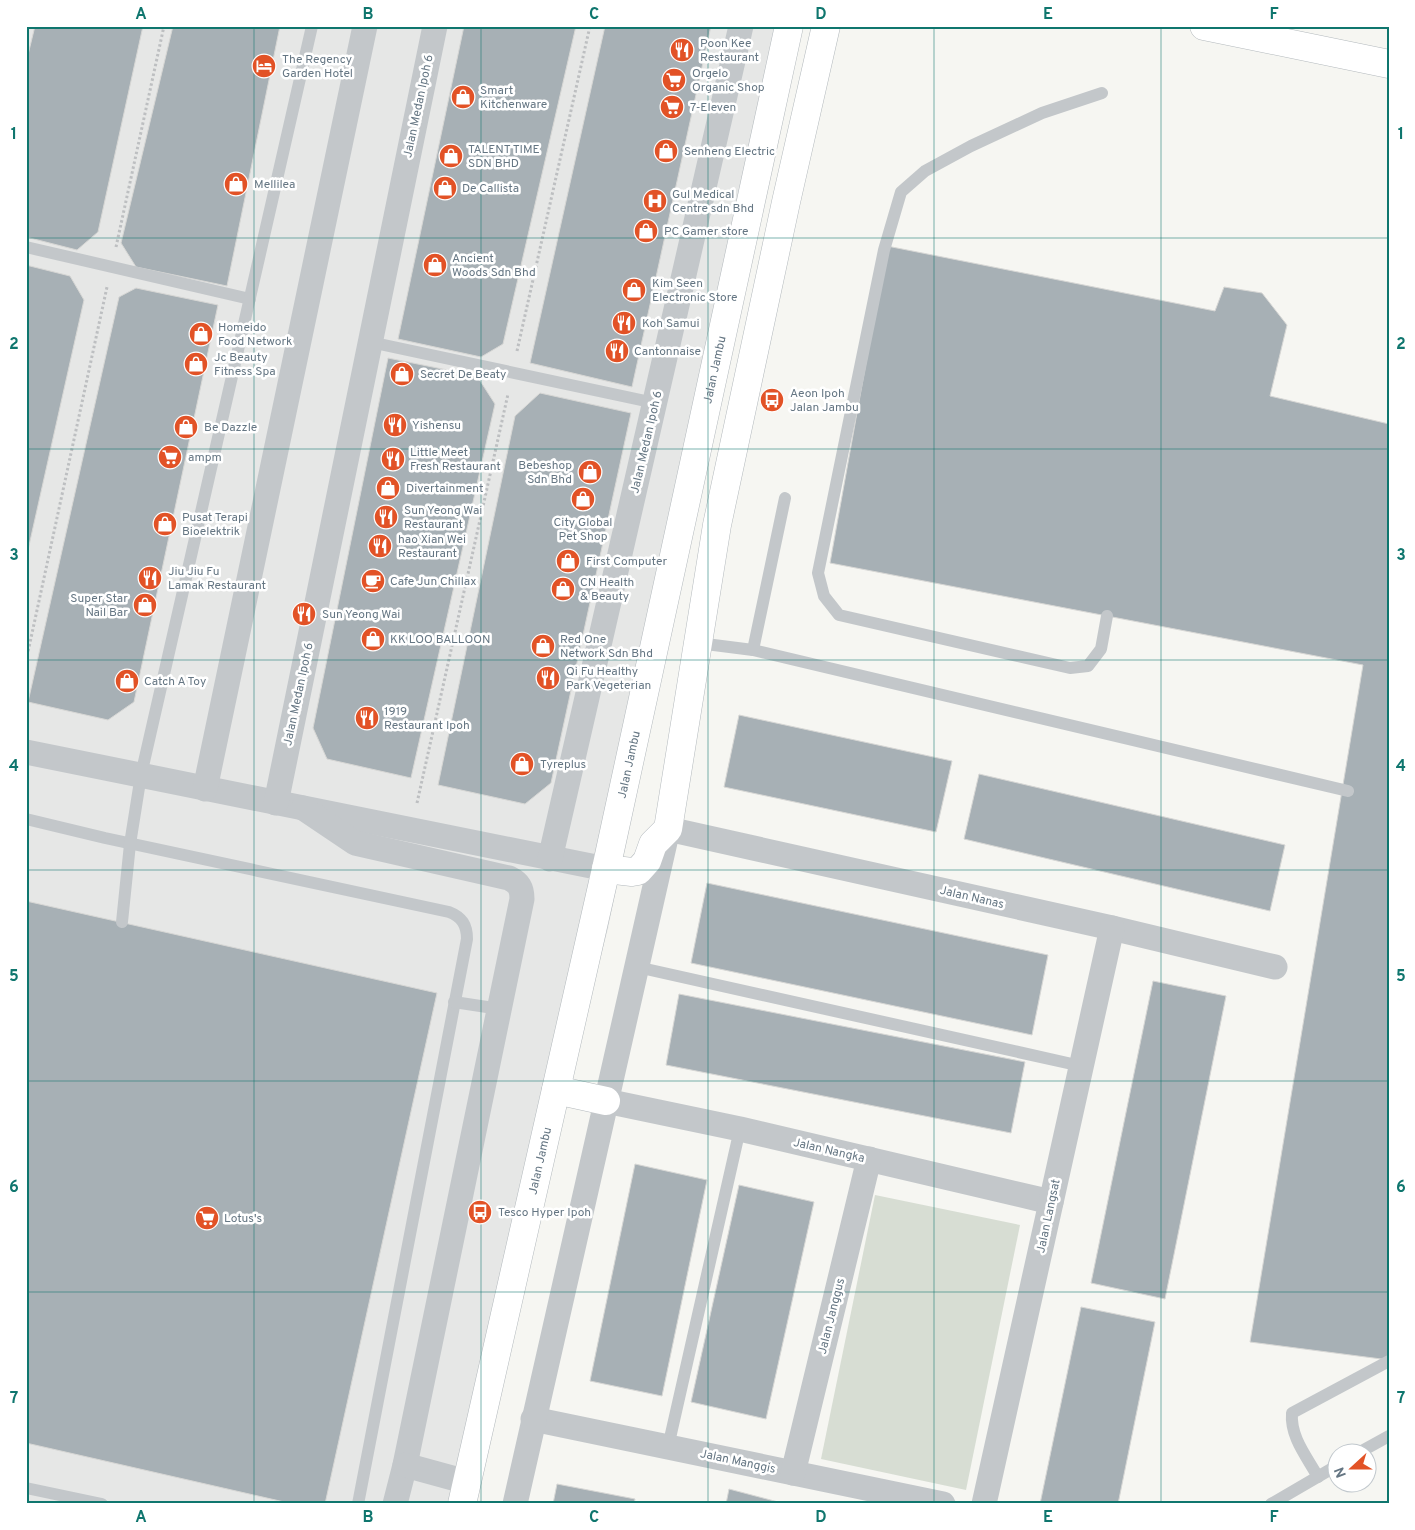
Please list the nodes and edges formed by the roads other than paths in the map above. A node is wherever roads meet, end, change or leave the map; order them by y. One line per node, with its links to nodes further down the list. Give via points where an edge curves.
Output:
1 (312, 26): 11 (lane)
2 (365, 26): 20 (street)
3 (435, 26): 12 (street, Jalan Medan Ipoh 6)
4 (741, 26): 13 (street, Jalan Medan Ipoh 6)
5 (789, 26): 28 (street, Jalan Jambu)
6 (826, 26): 16 (street, via 718,525)
7 (1204, 26): 8 (street)
8 (1389, 64)
9 (1102, 93): 15 (lane, via 1042,114 972,146 925,171 901,192 888,235 818,573 824,596 839,615 1070,668 1088,666 1101,649)
10 (26, 247): 11 (lane)
11 (250, 299): 19 (lane)
12 (370, 342): 13 (lane); 22 (street, Jalan Medan Ipoh 6)
13 (655, 403): 27 (street, Jalan Medan Ipoh 6)
14 (785, 498): 17 (lane)
15 (1106, 616)
16 (698, 643): 17 (lane); 25 (street)
17 (753, 650): 21 (lane)
18 (26, 752): 19 (street)
19 (141, 776): 20 (street); 26 (lane)
20 (206, 789): 22 (street)
21 (1348, 790)
22 (276, 803): 23 (street)
23 (303, 808): 27 (street); 34 (street, via 355,843 517,882 522,890 522,900)
24 (26, 819): 26 (lane)
25 (668, 829): 28 (street, via 653,844 647,861 638,871); 30 (street, Jalan Nanas); 31 (street)
26 (130, 844): 29 (lane); 33 (lane, via 457,915 467,930 467,939)
27 (550, 859): 28 (street)
28 (606, 869): 36 (street, Jalan Jambu)
29 (122, 922)
30 (1112, 928): 32 (street, Jalan Nanas); 35 (street, Jalan Langsat)
31 (637, 967): 35 (lane); 37 (street)
32 (1275, 967)
33 (454, 1002): 34 (lane); 53 (lane)
34 (500, 1010): 46 (street)
35 (1081, 1066): 40 (street, Jalan Langsat)
36 (556, 1090): 37 (street); 51 (street, Jalan Jambu)
37 (606, 1101): 38 (street, Jalan Nangka); 42 (street)
38 (740, 1129): 39 (street, Jalan Nangka); 45 (lane)
39 (869, 1159): 40 (street, Jalan Nangka); 48 (street, Jalan Janggus)
40 (1051, 1202): 57 (street, Jalan Langsat)
41 (1389, 1361): 49 (lane, via 1292,1413 1294,1433)
42 (533, 1419): 45 (street, Jalan Manggis); 55 (street)
43 (1389, 1436): 44 (lane)
44 (1378, 1442)
45 (668, 1447): 48 (street, Jalan Manggis)
46 (405, 1465): 51 (street); 54 (street)
47 (1328, 1471): 49 (lane)
48 (793, 1473): 56 (street, Jalan Manggis)
49 (1318, 1477): 58 (lane)
50 (26, 1488): 52 (lane)
51 (465, 1493)
52 (102, 1504)
53 (358, 1504)
54 (395, 1504)
55 (515, 1504)
56 (943, 1504)
57 (984, 1504)
58 (1272, 1504)

